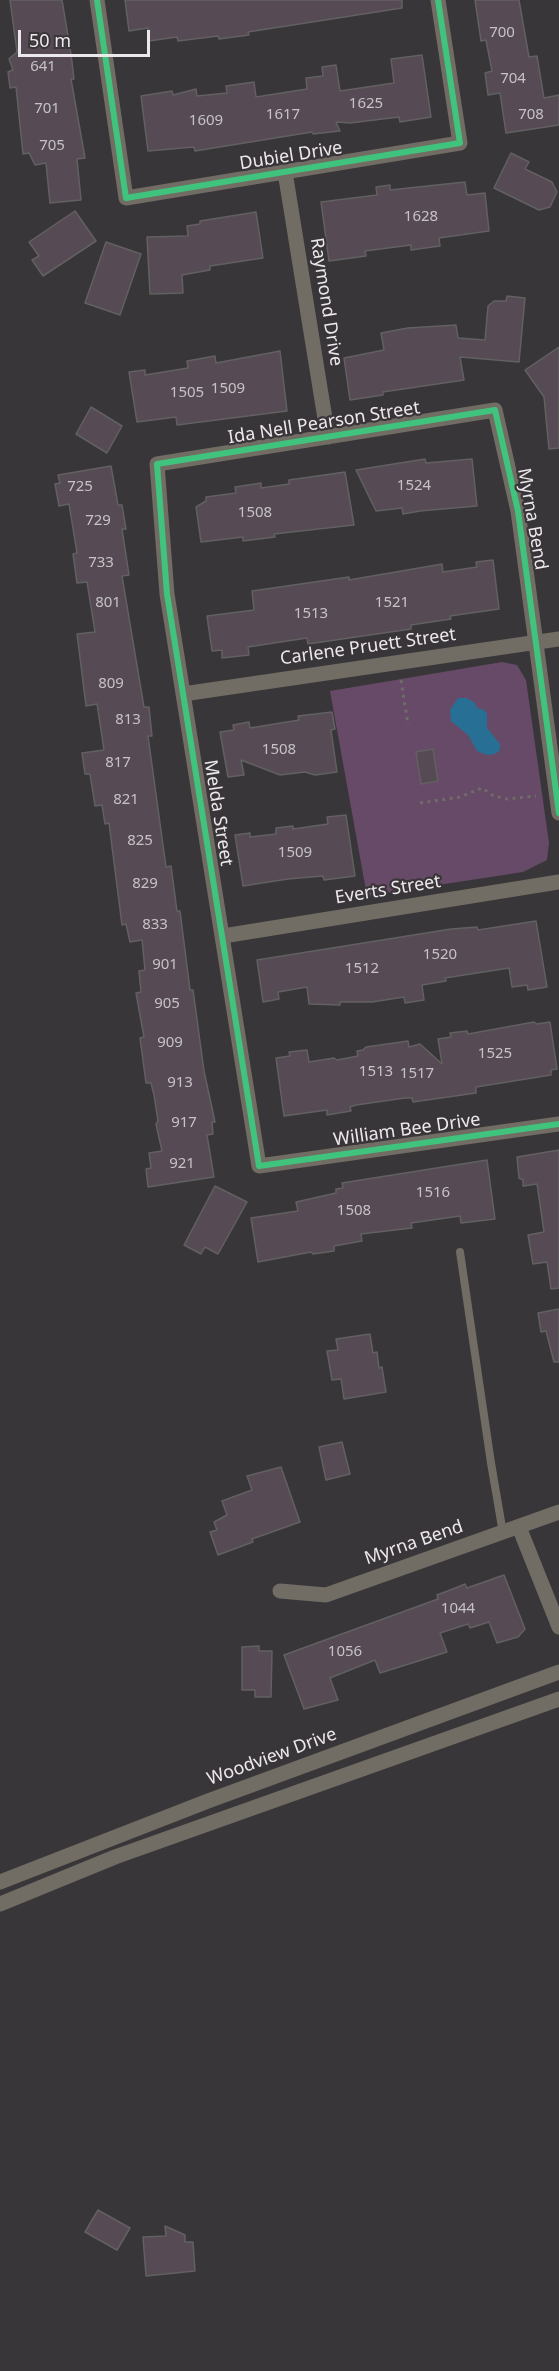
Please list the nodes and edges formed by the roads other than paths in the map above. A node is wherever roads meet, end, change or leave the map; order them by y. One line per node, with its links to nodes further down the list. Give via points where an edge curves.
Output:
1 (97, 0): 3 (street, Dubiel Drive, via 126,198)
2 (438, 0): 3 (street, Dubiel Drive, via 460,143)
3 (285, 172): 5 (street, Raymond Drive)
4 (495, 410): 5 (street, Ida Nell Pearson Street); 8 (street, Myrna Bend, via 518,511)
5 (328, 437): 6 (street, Ida Nell Pearson Street)
6 (157, 464): 9 (street, Melda Street, via 167,594)
7 (559, 639): 8 (street, Carlene Pruett Street)
8 (536, 642): 9 (street, Carlene Pruett Street); 10 (street, Myrna Bend)
9 (183, 694): 12 (street, Melda Street)
10 (559, 813)
11 (559, 882): 12 (street, Everts Street)
12 (223, 936): 14 (street, Melda Street)
13 (559, 1124): 14 (street, William Bee Drive)
14 (259, 1166)
15 (460, 1252): 18 (lane)
16 (559, 1512): 17 (street, Myrna Bend)
17 (519, 1527): 18 (street, Myrna Bend); 20 (street)
18 (503, 1533): 19 (street, Myrna Bend, via 326,1595)
19 (280, 1591)
20 (559, 1627)
21 (559, 1672): 23 (street, Woodview Drive)
22 (559, 1699): 24 (street)
23 (208, 1801): 24 (lane); 25 (street, Woodview Drive)
24 (213, 1822): 26 (street)
25 (0, 1882)
26 (0, 1904)

